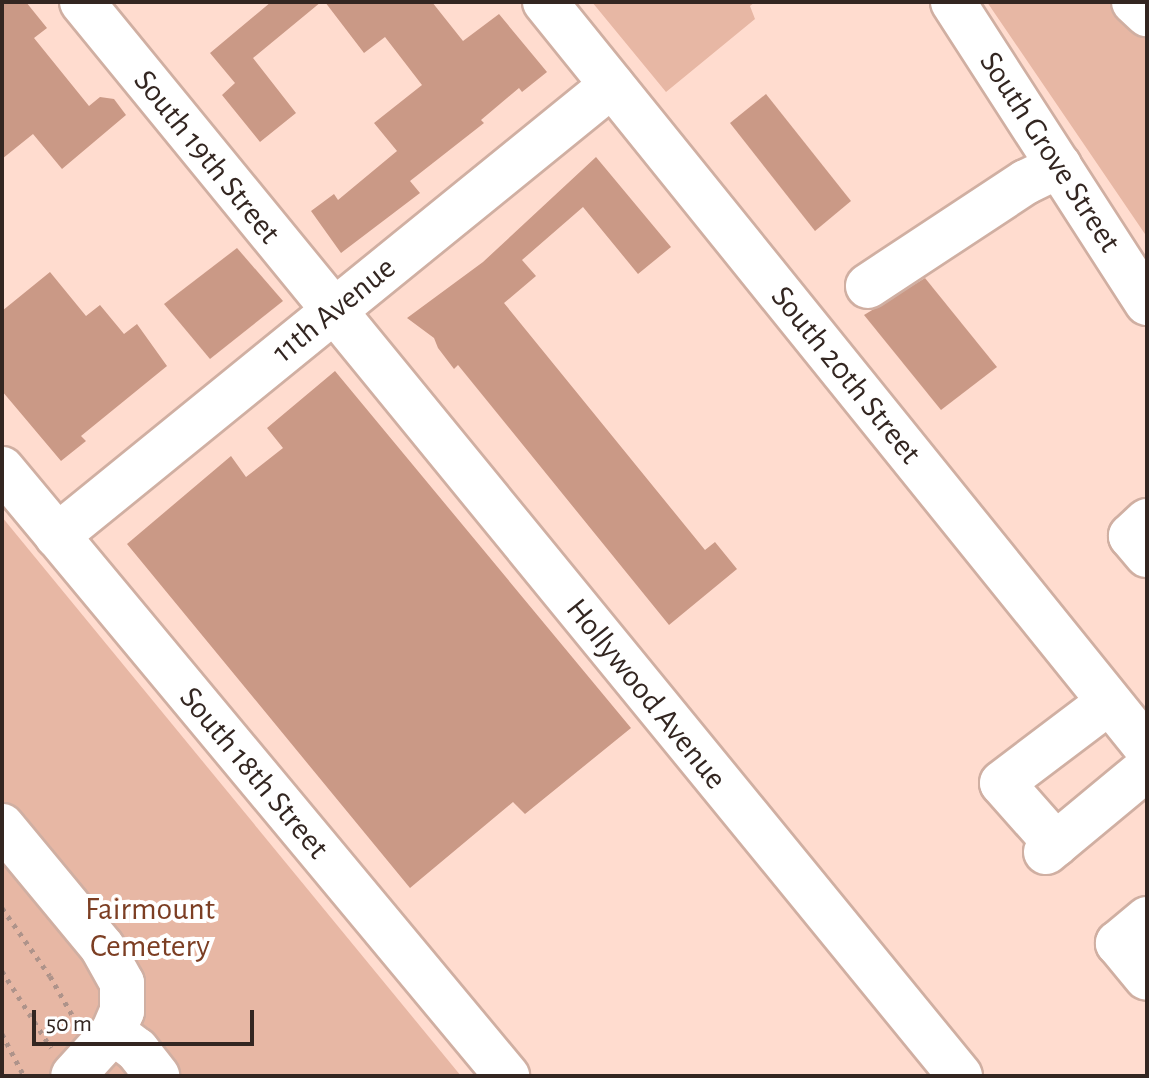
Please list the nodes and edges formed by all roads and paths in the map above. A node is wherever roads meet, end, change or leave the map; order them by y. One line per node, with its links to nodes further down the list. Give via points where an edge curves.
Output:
1 (82, 2): 10 (street, South 19th Street)
2 (545, 2): 6 (street, South 20th Street)
3 (953, 2): 7 (street, South Grove Street)
4 (1134, 2): 5 (street)
5 (1147, 14)
6 (612, 85): 10 (street, 11th Avenue); 15 (street, South 20th Street)
7 (1059, 166): 8 (street, via 1026,182); 9 (street, South Grove Street)
8 (868, 286)
9 (1147, 303)
10 (332, 312): 13 (street, 11th Avenue); 29 (street, Hollywood Avenue)
11 (2, 469): 13 (street, South 18th Street)
12 (1147, 521): 14 (street, via 1131,536)
13 (57, 536): 28 (street, South 18th Street)
14 (1147, 555)
15 (1109, 702): 16 (street, South 20th Street); 17 (street, via 1002,783 1051,848)
16 (1147, 748)
17 (1147, 768)
18 (2, 826): 23 (street, via 102,947 122,983 122,1011)
19 (2, 908): 23 (path)
20 (1147, 919): 22 (street, via 1118,943)
21 (2, 971): 25 (path)
22 (1147, 978)
23 (97, 1032): 25 (street); 27 (street, via 137,1050)
24 (2, 1034): 26 (path)
25 (64, 1066)
26 (24, 1076)
27 (157, 1076)
28 (507, 1076)
29 (960, 1076)

